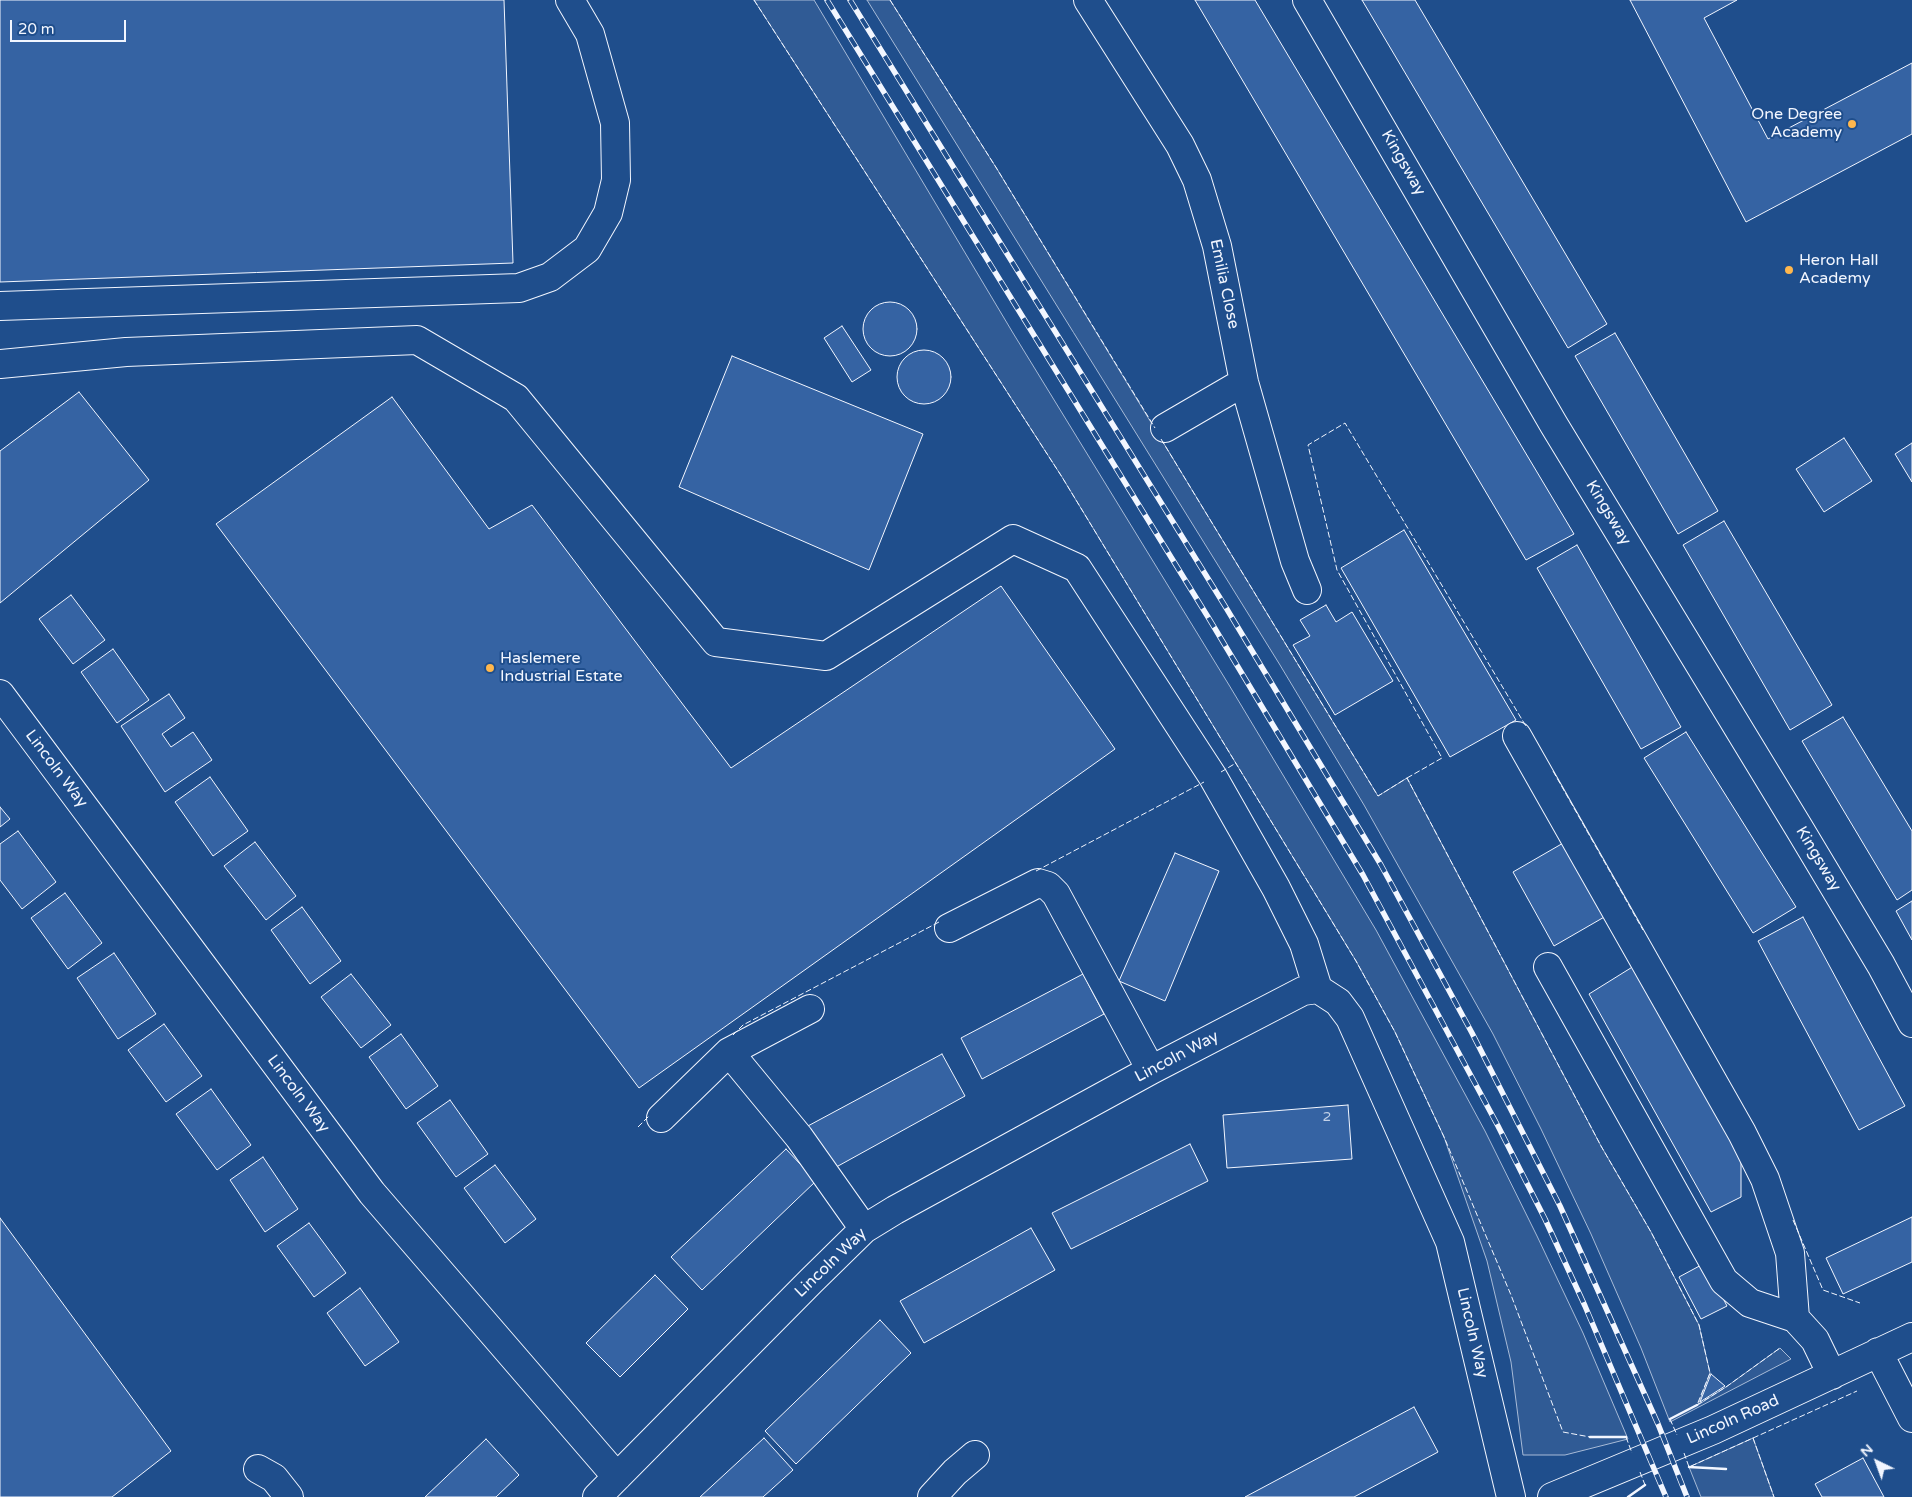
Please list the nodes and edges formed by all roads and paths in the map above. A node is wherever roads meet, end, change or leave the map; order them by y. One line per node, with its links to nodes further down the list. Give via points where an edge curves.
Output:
1 (570, 0): 4 (street, via 590,34 615,123 616,180 608,213 587,248 550,277 519,288)
2 (1088, 0): 6 (street, Emilia Close, via 1180,145 1198,180 1216,246)
3 (1307, 0): 15 (street, Kingsway, via 1554,425 1799,828)
4 (0, 306)
5 (0, 364): 13 (street, via 126,352 417,340 516,398 716,642 826,656 1013,539 1077,568 1218,785 1304,944)
6 (1244, 382): 7 (street); 8 (street, Emilia Close, via 1295,560)
7 (1165, 428)
8 (1307, 590)
9 (0, 694): 27 (street, Lincoln Way, via 372,1193)
10 (1517, 736): 20 (street, via 1766,1179 1790,1252)
11 (949, 928): 17 (street, via 1038,883 1048,886 1056,894)
12 (1548, 967): 20 (street, via 1724,1281 1750,1303)
13 (1318, 989): 17 (street, Lincoln Way, via 1303,991); 31 (street, Lincoln Way, via 1338,1002 1350,1018 1450,1242)
14 (810, 1009): 16 (street)
15 (1912, 1023)
16 (729, 1052): 18 (street); 19 (street, via 799,1137)
17 (1151, 1070): 19 (street, Lincoln Way)
18 (661, 1118)
19 (864, 1229): 27 (street, Lincoln Way)
20 (1795, 1318): 23 (street, via 1815,1340)
21 (1912, 1337): 22 (street, Lincoln Road)
22 (1878, 1352): 23 (street, Lincoln Road); 24 (street)
23 (1832, 1374): 32 (street, Lincoln Road, via 1704,1434)
24 (1912, 1418)
25 (975, 1455): 30 (street)
26 (258, 1469): 28 (street, via 274,1478)
27 (617, 1478): 29 (street, Lincoln Way)
28 (289, 1497)
29 (597, 1497)
30 (932, 1497)
31 (1511, 1497)
32 (1552, 1497)

